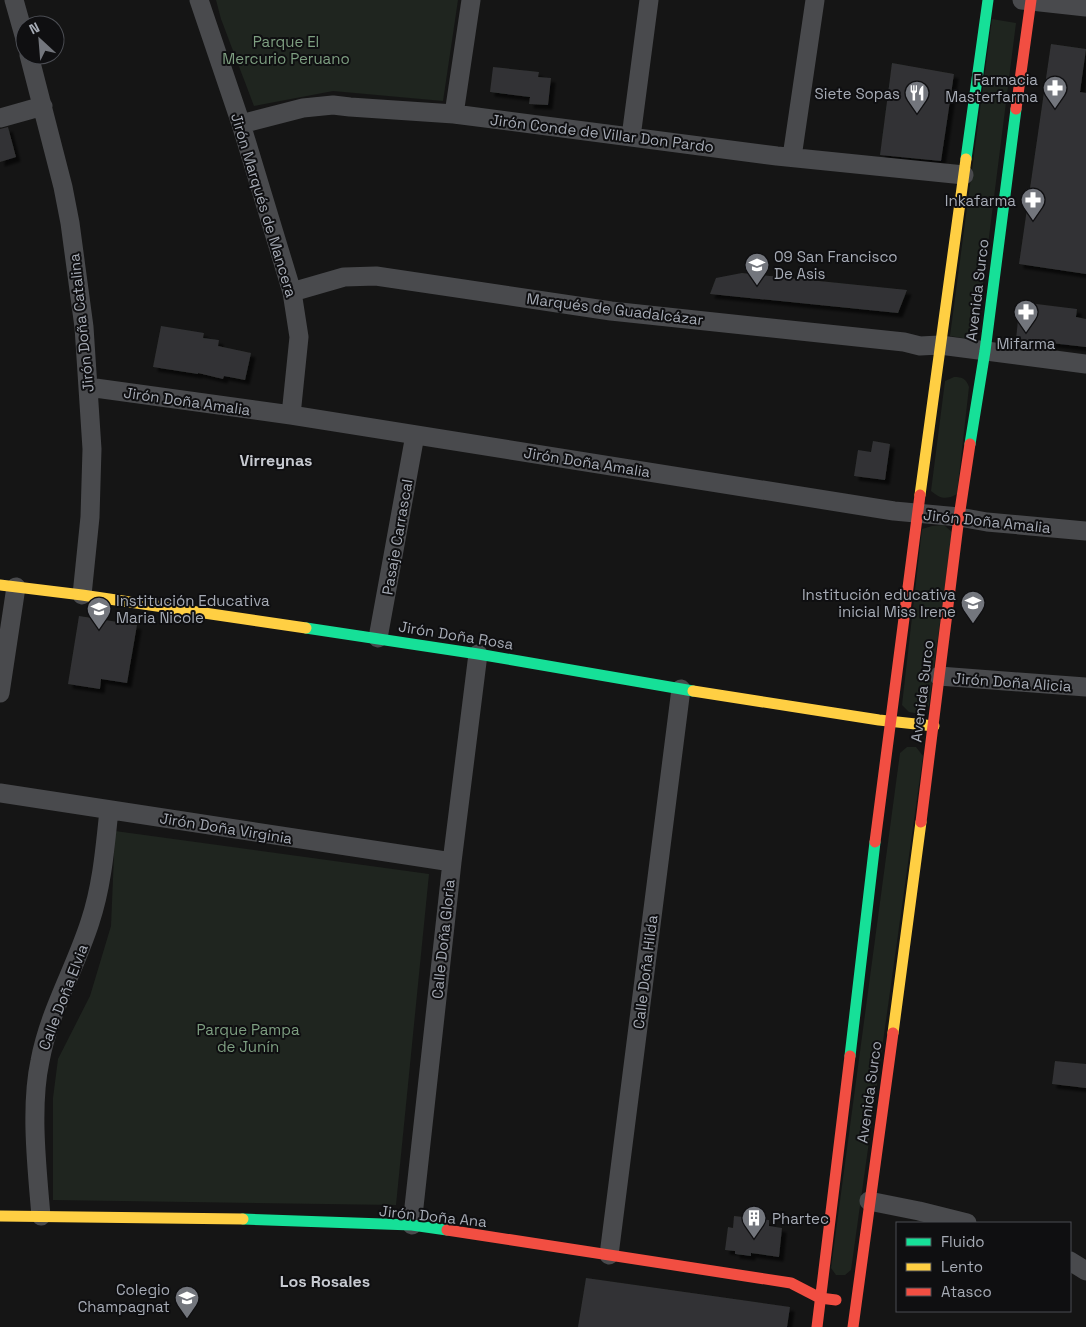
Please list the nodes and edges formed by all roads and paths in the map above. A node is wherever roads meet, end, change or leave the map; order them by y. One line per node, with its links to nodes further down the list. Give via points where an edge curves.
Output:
1 (14, 0): 9 (street)
2 (199, 0): 14 (street, Jirón Marqués de Mancera)
3 (471, 0): 12 (street)
4 (649, 0): 15 (street)
5 (815, 0): 16 (street)
6 (988, 0): 17 (main road, Avenida Surco)
7 (1028, 0): 8 (street); 20 (main road, Avenida Surco)
8 (1086, 8)
9 (18, 15)
10 (32, 65): 11 (street, Jirón Doña Catalina)
11 (43, 106): 13 (street); 22 (street, Jirón Doña Catalina, via 70,223 84,327)
12 (454, 114): 14 (street, Jirón Conde de Villar Don Pardo, via 316,106); 15 (street, Jirón Conde de Villar Don Pardo)
13 (0, 118)
14 (241, 124): 18 (street, Jirón Marqués de Mancera)
15 (631, 137): 16 (street, Jirón Conde de Villar Don Pardo)
16 (792, 157): 17 (street, Jirón Conde de Villar Don Pardo)
17 (964, 175): 19 (main road, Avenida Surco)
18 (292, 292): 19 (street, Marqués de Guadalcázar, via 344,277 376,276 611,311 894,340 920,346); 23 (street, Jirón Marqués de Mancera, via 299,337)
19 (940, 345): 20 (street, Marqués de Guadalcázar); 25 (main road, Avenida Surco)
20 (985, 351): 21 (street, Marqués de Guadalcázar); 26 (main road, Avenida Surco)
21 (1086, 364)
22 (88, 387): 23 (street, Jirón Doña Amalia); 29 (street, Jirón Doña Catalina, via 92,449 90,517)
23 (291, 415): 24 (street, Jirón Doña Amalia)
24 (415, 435): 25 (street, Jirón Doña Amalia); 30 (street, Pasaje Carrascal)
25 (917, 513): 26 (street, Jirón Doña Amalia); 36 (main road, Avenida Surco)
26 (960, 517): 27 (street, Jirón Doña Amalia); 32 (main road, Avenida Surco)
27 (1086, 531)
28 (8, 586): 29 (main road, Jirón Doña Rosa); 35 (street)
29 (82, 595): 30 (main road, Jirón Doña Rosa)
30 (378, 638): 31 (main road, Jirón Doña Rosa)
31 (478, 654): 34 (main road, Jirón Doña Rosa); 40 (street, Calle Doña Gloria)
32 (939, 676): 33 (street, Jirón Doña Alicia); 37 (main road, Avenida Surco)
33 (1086, 687)
34 (681, 689): 36 (main road, Jirón Doña Rosa); 46 (street, Calle Doña Hilda)
35 (0, 693)
36 (890, 720): 37 (main road, Jirón Doña Rosa); 49 (main road, Avenida Surco)
37 (934, 726): 41 (main road, Avenida Surco)
38 (0, 792): 39 (street, Jirón Doña Virginia)
39 (109, 810): 40 (street, Jirón Doña Virginia); 43 (street, Calle Doña Elvia, via 102,874 93,913 80,954 47,1030 37,1074 36,1166)
40 (452, 862): 45 (street, Calle Doña Gloria)
41 (869, 1201): 44 (street); 50 (main road, Avenida Surco)
42 (0, 1216): 43 (main road, Jirón Doña Ana)
43 (41, 1216): 45 (main road, Jirón Doña Ana, via 212,1218)
44 (963, 1222)
45 (412, 1226): 46 (main road, Jirón Doña Ana)
46 (609, 1255): 49 (main road, Jirón Doña Ana, via 791,1283)
47 (1071, 1262): 48 (street)
48 (1086, 1270)
49 (820, 1298): 50 (main road, Jirón Doña Ana); 51 (main road, Avenida Surco)
50 (855, 1303): 52 (main road, Avenida Surco)
51 (817, 1327)
52 (853, 1327)

